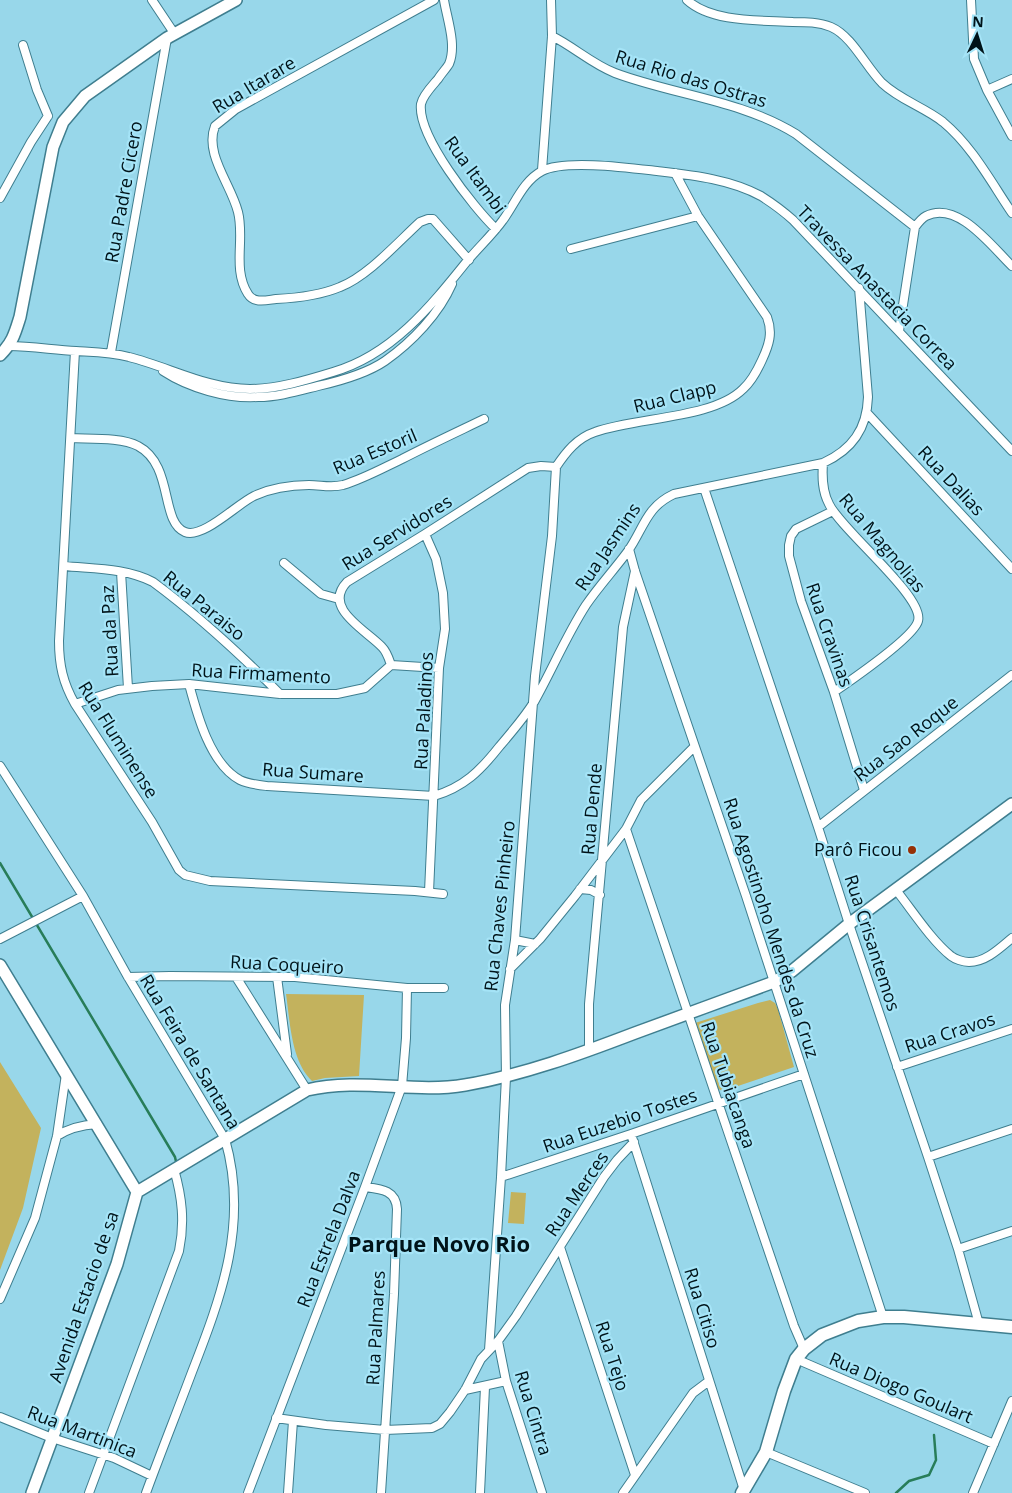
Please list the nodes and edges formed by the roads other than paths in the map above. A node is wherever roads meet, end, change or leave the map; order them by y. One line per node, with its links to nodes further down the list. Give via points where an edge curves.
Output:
1 (152, 0): 8 (street)
2 (236, 0): 8 (street)
3 (434, 0): 24 (street, Rua Itarare, via 236,109 215,126 213,153 238,213 242,281 253,300 284,299 340,287 360,275 420,222 428,219 433,219)
4 (444, 0): 22 (street, Rua Itambi, via 451,55 449,63 421,102 422,116 437,152 471,202)
5 (551, 0): 9 (street)
6 (688, 0): 19 (street, via 716,15 811,23 832,28 842,35 885,85 943,122 978,162)
7 (971, 0): 12 (street, via 974,59)
8 (170, 36): 14 (street, via 85,96); 30 (street, Rua Padre Cicero)
9 (552, 36): 16 (street); 21 (street, Rua Rio das Ostras, via 615,73 732,106 778,123)
10 (23, 45): 13 (street, via 36,90)
11 (1012, 79): 12 (street)
12 (986, 90): 15 (street)
13 (48, 116): 14 (street); 18 (street)
14 (63, 122): 28 (street, via 53,147 20,317)
15 (1012, 136)
16 (542, 170): 17 (street, Travessa Anastacia Correa, via 594,166); 22 (street, via 521,192)
17 (674, 173): 20 (street, Rua Clapp); 26 (street, Travessa Anastacia Correa, via 713,180 760,196 793,220)
18 (0, 198)
19 (1012, 213)
20 (698, 216): 23 (street); 37 (street, Rua Clapp, via 771,326 771,336 754,375 743,390 716,405 595,432 572,445)
21 (915, 227): 25 (street, via 932,214 958,216); 27 (street)
22 (496, 229): 24 (street)
23 (571, 249)
24 (469, 260): 30 (street, via 434,313 404,346 365,371 328,384 274,395 243,397 194,386 156,365)
25 (1011, 263)
26 (859, 288): 27 (street, Travessa Anastacia Correa); 32 (street, Rua Jasmins)
27 (899, 331): 35 (street, Travessa Anastacia Correa)
28 (9, 346): 29 (street); 31 (street)
29 (75, 351): 30 (street); 34 (street, Rua Fluminense)
30 (111, 352)
31 (0, 354)
32 (867, 413): 36 (street, Rua Jasmins, via 849,446); 44 (street, Rua Dalias)
33 (484, 419): 34 (street, Rua Estoril, via 344,484 282,487 254,496 210,526 192,534 179,529 174,521 162,477 156,463 144,450 121,441)
34 (71, 438): 43 (street, Rua Fluminense)
35 (1012, 451)
36 (823, 463): 38 (street, Rua Jasmins); 39 (street, Rua Magnolias, via 823,486)
37 (556, 468): 40 (street, Rua Servidores, via 528,468); 55 (street, Rua Chaves Pinheiro, via 552,536)
38 (704, 488): 41 (street, Rua Jasmins, via 674,494 660,502 648,514); 62 (street, Rua Crisantemos)
39 (833, 511): 53 (street, Rua Cravinas, via 796,529 791,536 789,556 801,601); 53 (street, Rua Magnolias, via 904,590 919,613 918,623 907,635)
40 (426, 534): 47 (street, Rua Servidores, via 347,582 340,589); 49 (street, Rua Paladinos, via 436,559 443,593 445,629)
41 (629, 549): 45 (street, Rua Agostinoho Mendes da Cruz); 55 (street, Rua Jasmins, via 586,606)
42 (284, 563): 47 (street, via 321,594)
43 (64, 566): 46 (street, Rua Paraiso); 56 (street, Rua Fluminense, via 60,662 64,681)
44 (1012, 569)
45 (635, 571): 57 (street, Rua Agostinoho Mendes da Cruz); 64 (street, Rua Dende, via 624,627)
46 (121, 572): 52 (street, Rua da Paz); 54 (street, Rua Paraiso, via 146,578 171,595)
47 (338, 599): 48 (street, Rua Servidores, via 342,610 384,648)
48 (391, 665): 49 (street); 54 (street, Rua Firmamento, via 359,690 337,694)
49 (439, 668): 60 (street, Rua Paladinos)
50 (1012, 675): 59 (street, Rua Sao Roque)
51 (189, 684): 52 (street, Rua Firmamento); 54 (street, Rua Firmamento); 60 (street, Rua Sumare, via 197,714 216,754 240,780 267,786)
52 (128, 688): 56 (street, Rua Firmamento)
53 (834, 692): 59 (street, Rua Cravinas)
54 (280, 694)
55 (533, 703): 60 (street, Rua Jasmins, via 496,751 467,781); 74 (street, Rua Chaves Pinheiro)
56 (75, 704): 67 (street, Rua Fluminense, via 152,822 174,863 185,875 210,880)
57 (694, 747): 63 (street, via 641,800); 81 (street, Rua Agostinoho Mendes da Cruz)
58 (0, 766): 70 (street, Rua Feira de Santana)
59 (864, 790): 62 (street, Rua Sao Roque)
60 (434, 796): 67 (street, Rua Paladinos)
61 (1012, 804): 66 (street)
62 (818, 827): 71 (street, Rua Crisantemos)
63 (626, 830): 64 (street); 84 (street, Rua Tubiacanga)
64 (603, 859): 65 (street); 69 (street, Rua Dende)
65 (580, 889): 69 (street); 75 (street)
66 (896, 890): 71 (street); 73 (street, via 938,943 960,961 981,959)
67 (429, 892): 68 (street, Rua Fluminense)
68 (444, 894)
69 (600, 895): 86 (street, Rua Dende, via 589,1004)
70 (82, 896): 72 (street); 78 (street, Rua Feira de Santana)
71 (849, 924): 81 (street); 88 (street, Rua Crisantemos)
72 (0, 938)
73 (1012, 938)
74 (514, 940): 75 (street); 77 (street, Rua Chaves Pinheiro)
75 (534, 944): 77 (street)
76 (0, 965): 89 (street)
77 (510, 969): 91 (street, Rua Chaves Pinheiro, via 505,1005)
78 (128, 977): 79 (street, Rua Coqueiro); 99 (street, Rua Feira de Santana)
79 (236, 977): 80 (street, Rua Coqueiro); 87 (street)
80 (277, 977): 82 (street, Rua Coqueiro); 87 (street)
81 (774, 982): 84 (street); 90 (street, Rua Agostinoho Mendes da Cruz)
82 (407, 988): 83 (street, Rua Coqueiro); 92 (street, Rua Estrela Dalva)
83 (444, 988)
84 (687, 1014): 86 (street); 94 (street, Rua Tubiacanga)
85 (1012, 1029): 88 (street, Rua Cravos)
86 (589, 1051): 91 (street)
87 (288, 1057): 93 (street)
88 (897, 1067): 100 (street, Rua Crisantemos)
89 (66, 1073): 95 (street); 97 (street)
90 (804, 1074): 94 (street, Rua Euzebio Tostes); 109 (street, Rua Agostinoho Mendes da Cruz)
91 (506, 1077): 92 (street, via 443,1089); 102 (street, Rua Chaves Pinheiro)
92 (402, 1086): 93 (street, via 340,1084); 103 (street, Rua Estrela Dalva)
93 (307, 1090): 99 (street)
94 (720, 1104): 98 (street, Rua Euzebio Tostes); 114 (street, Rua Tubiacanga, via 794,1326)
95 (96, 1124): 97 (street, via 66,1130); 104 (street)
96 (1012, 1129): 100 (street)
97 (57, 1136): 108 (street, via 35,1218)
98 (632, 1138): 102 (street, Rua Euzebio Tostes); 106 (street, Rua Merces); 115 (street, Rua Citiso)
99 (225, 1139): 101 (street); 129 (street, Rua Feira de Santana, via 235,1190 229,1263 204,1341)
100 (928, 1157): 107 (street, Rua Crisantemos)
101 (174, 1169): 104 (street); 127 (street, via 183,1211 179,1251)
102 (501, 1176): 113 (street, Rua Chaves Pinheiro)
103 (365, 1187): 121 (street, Rua Estrela Dalva); 123 (street, Rua Palmares, via 387,1190 397,1204)
104 (137, 1192): 124 (street, Avenida Estacio de sa, via 117,1264)
105 (1012, 1231): 107 (street)
106 (560, 1247): 112 (street, Rua Merces); 128 (street, Rua Tejo)
107 (958, 1249): 110 (street, Rua Crisantemos)
108 (0, 1299)
109 (884, 1317): 110 (main road); 114 (main road, via 840,1327 822,1335)
110 (979, 1324): 111 (main road)
111 (1012, 1327)
112 (498, 1341): 113 (street, Rua Merces); 116 (street, Rua Cintra)
113 (489, 1350): 118 (street, Rua Merces)
114 (800, 1354): 125 (street, Rua Diogo Goulart); 126 (main road, via 784,1391)
115 (709, 1380): 128 (street, via 693,1393); 130 (street, Rua Citiso)
116 (506, 1381): 117 (street); 138 (street, Rua Cintra)
117 (485, 1386): 118 (street); 137 (street)
118 (465, 1390): 123 (street, Rua Merces, via 440,1424 432,1428)
119 (1012, 1401): 125 (street)
120 (0, 1417): 124 (street, Rua Martinica)
121 (276, 1418): 122 (street, Rua Merces); 134 (street, Rua Estrela Dalva)
122 (293, 1421): 123 (street, Rua Merces); 135 (street)
123 (385, 1430): 136 (street, Rua Palmares)
124 (52, 1438): 127 (street, Rua Martinica); 131 (street, Avenida Estacio de sa)
125 (994, 1444): 141 (street)
126 (766, 1452): 130 (main road); 140 (street)
127 (104, 1454): 129 (street, Rua Martinica); 132 (street)
128 (635, 1475): 139 (street)
129 (152, 1476): 133 (street, Rua Feira de Santana)
130 (743, 1492)
131 (32, 1493)
132 (88, 1493)
133 (146, 1493)
134 (248, 1493)
135 (288, 1493)
136 (381, 1493)
137 (480, 1493)
138 (542, 1493)
139 (623, 1493)
140 (865, 1493)
141 (973, 1493)

